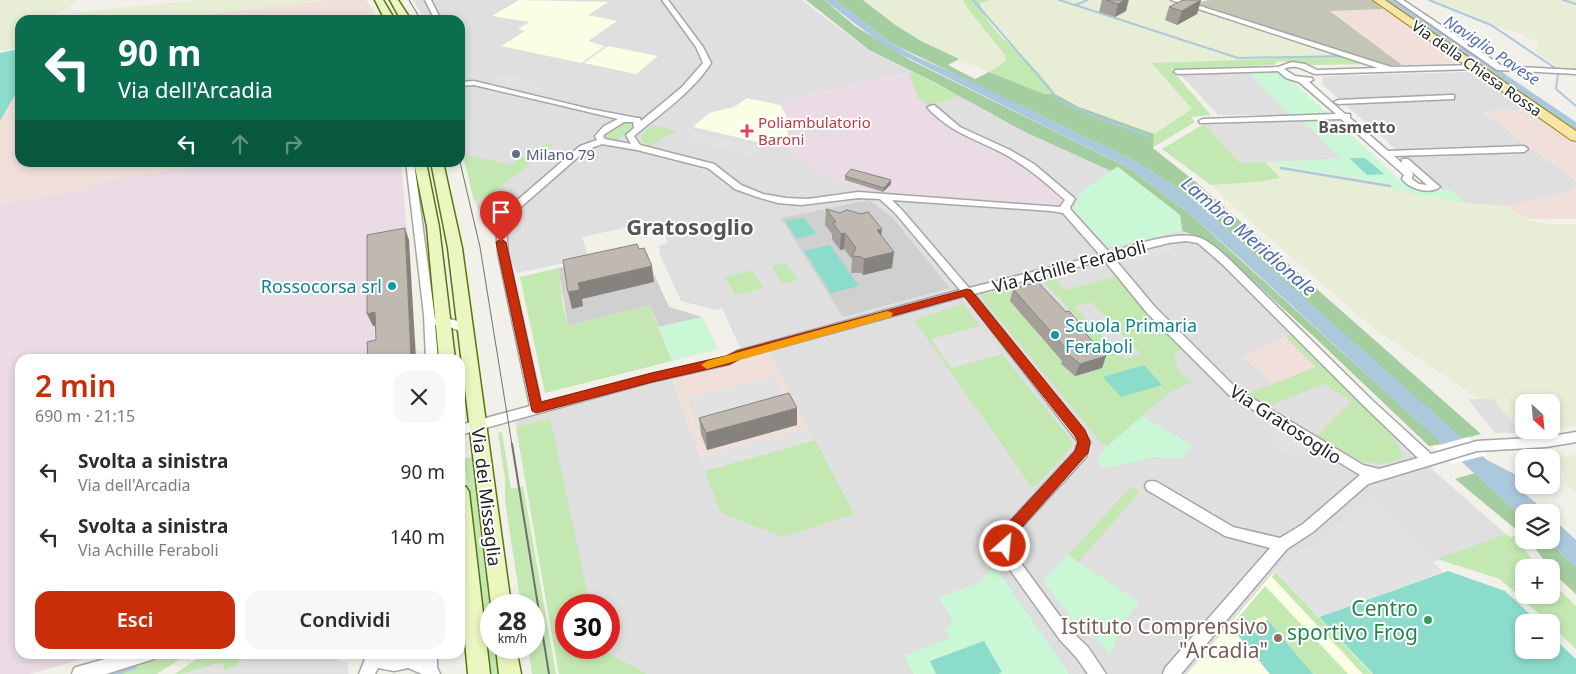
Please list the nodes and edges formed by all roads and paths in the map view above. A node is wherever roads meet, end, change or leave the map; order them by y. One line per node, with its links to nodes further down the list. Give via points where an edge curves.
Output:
1 (380, 0): 8 (main road)
2 (394, 0): 9 (main road)
3 (428, 0): 10 (street)
4 (665, 0): 23 (street, via 707,63 701,73)
5 (1174, 0): 13 (street)
6 (1378, 0): 11 (main road, Via della Chiesa Rossa)
7 (1399, 0): 15 (street, via 1502,69)
8 (388, 15)
9 (403, 15)
10 (436, 15)
11 (1474, 67): 13 (street); 31 (main road, Via della Chiesa Rossa)
12 (1280, 69): 14 (street); 16 (street, via 1284,65 1296,64); 17 (street, via 1288,76)
13 (1389, 69): 16 (street)
14 (1178, 72)
15 (1576, 72)
16 (1313, 75): 17 (street); 20 (street)
17 (1302, 80): 24 (street)
18 (465, 84): 22 (street, via 481,85)
19 (1451, 97): 20 (street)
20 (1338, 102): 25 (street)
21 (931, 107): 41 (street, via 957,129 1007,152 1038,172 1070,198)
22 (590, 111): 26 (street); 29 (street)
23 (656, 112): 26 (street); 28 (street)
24 (1343, 116): 25 (street); 27 (street); 35 (street)
25 (1353, 116): 36 (street)
26 (628, 118): 28 (street, via 637,120); 29 (street)
27 (1203, 121)
28 (638, 128): 30 (street)
29 (605, 129): 32 (street, via 599,136)
30 (630, 134): 32 (street); 33 (street)
31 (1576, 136)
32 (608, 142): 33 (street); 48 (street, via 583,148 510,211 501,226 503,253)
33 (637, 147): 40 (street, via 711,166 741,189 792,202 841,196)
34 (1524, 149): 36 (street)
35 (1387, 154): 36 (street); 36 (street, via 1409,174 1407,180 1411,184 1435,187)
36 (1397, 154)
37 (411, 167): 44 (street)
38 (421, 167): 44 (main road, via 433,227)
39 (437, 167): 45 (main road, Via dei Missaglia, via 455,248)
40 (884, 198): 41 (street); 43 (street)
41 (1066, 211): 42 (street, Via Gratosoglio)
42 (1106, 255): 43 (street, Via Achille Feraboli); 51 (street, Via Achille Feraboli, via 1176,239 1191,238 1206,244); 52 (street, Via Gratosoglio, via 1151,310 1233,392 1344,461)
43 (967, 292): 48 (street, Via Achille Feraboli, via 737,355 730,360 652,378 552,410); 67 (street, via 1084,442 1081,453 1004,540 1013,563)
44 (436, 322): 45 (street, via 453,323); 46 (street); 47 (main road)
45 (465, 329): 49 (main road, Via dei Missaglia)
46 (433, 354)
47 (446, 354)
48 (536, 408): 49 (street, Via Achille Feraboli)
49 (469, 427): 56 (main road, Via dei Missaglia)
50 (1576, 436): 51 (street, via 1546,442 1477,446)
51 (1428, 459): 52 (street)
52 (1379, 474): 54 (street, via 1363,480 1300,534)
53 (1152, 486): 54 (street, via 1230,532)
54 (1282, 544): 68 (street)
55 (465, 545): 65 (main road, Via dei Missaglia)
56 (499, 594)
57 (131, 659): 63 (street)
58 (371, 659): 64 (street)
59 (377, 659): 61 (street, via 383,663)
60 (508, 659): 66 (main road)
61 (402, 663): 62 (street)
62 (430, 666)
63 (80, 674)
64 (367, 674)
65 (479, 674)
66 (510, 674)
67 (1098, 674)
68 (1171, 674)

